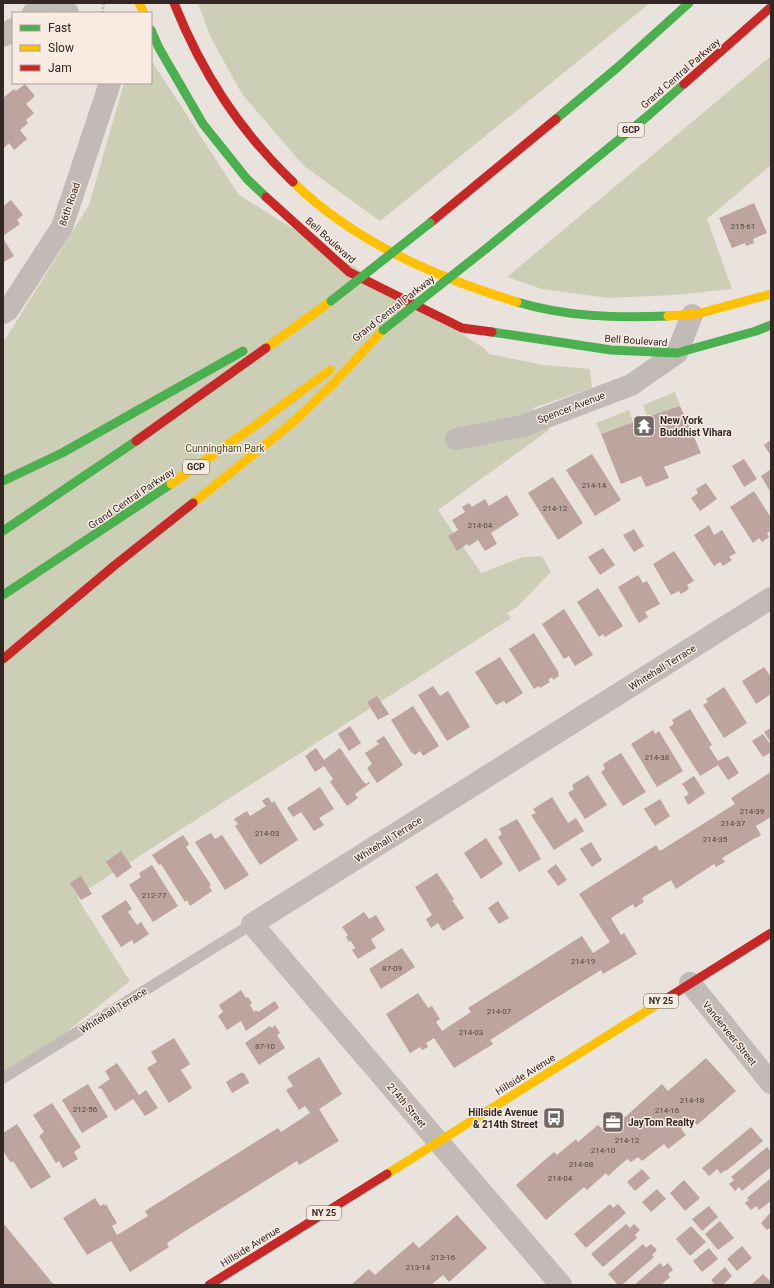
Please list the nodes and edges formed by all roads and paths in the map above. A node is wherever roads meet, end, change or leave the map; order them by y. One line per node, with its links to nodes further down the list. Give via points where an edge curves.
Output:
1 (45, 3): 7 (street)
2 (61, 3): 8 (street)
3 (139, 3): 9 (main road)
4 (174, 3): 17 (main road, Bell Boulevard, via 191,44 208,75 247,133 299,188 358,232 422,266 489,293 526,304 564,313 604,318)
5 (689, 3): 15 (main road, bridge, via 618,66 430,223)
6 (771, 7): 19 (main road, Grand Central Parkway / GCP, bridge, via 650,114)
7 (33, 12)
8 (67, 12)
9 (144, 12)
10 (12, 29): 12 (street)
11 (152, 32): 20 (main road, Bell Boulevard, via 203,124 247,179 349,272 462,328 611,350)
12 (3, 36)
13 (110, 84): 16 (street, 86th Road, via 62,227 8,310)
14 (771, 294): 17 (main road)
15 (330, 301): 22 (main road, via 80,443); 23 (main road, via 196,401)
16 (3, 313)
17 (692, 315): 20 (street)
18 (771, 325): 20 (main road, Spencer Avenue)
19 (383, 330): 24 (main road, Grand Central Parkway / GCP, via 162,491); 26 (main road, via 334,383 291,424 115,565)
20 (677, 353): 21 (street, Spencer Avenue, via 631,385 522,426)
21 (456, 439)
22 (3, 481)
23 (3, 531)
24 (3, 595)
25 (771, 598): 27 (street, Whitehall Terrace)
26 (3, 659)
27 (252, 924): 30 (lane, Whitehall Terrace); 32 (street, 214th Street)
28 (771, 932): 29 (main road, Hillside Avenue / NY 25)
29 (690, 983): 31 (street, Vanderveer Street); 32 (main road, Hillside Avenue / NY 25)
30 (3, 1078)
31 (771, 1083)
32 (438, 1141): 33 (main road, Hillside Avenue / NY 25); 34 (street, 214th Street)
33 (209, 1285)
34 (561, 1285)

